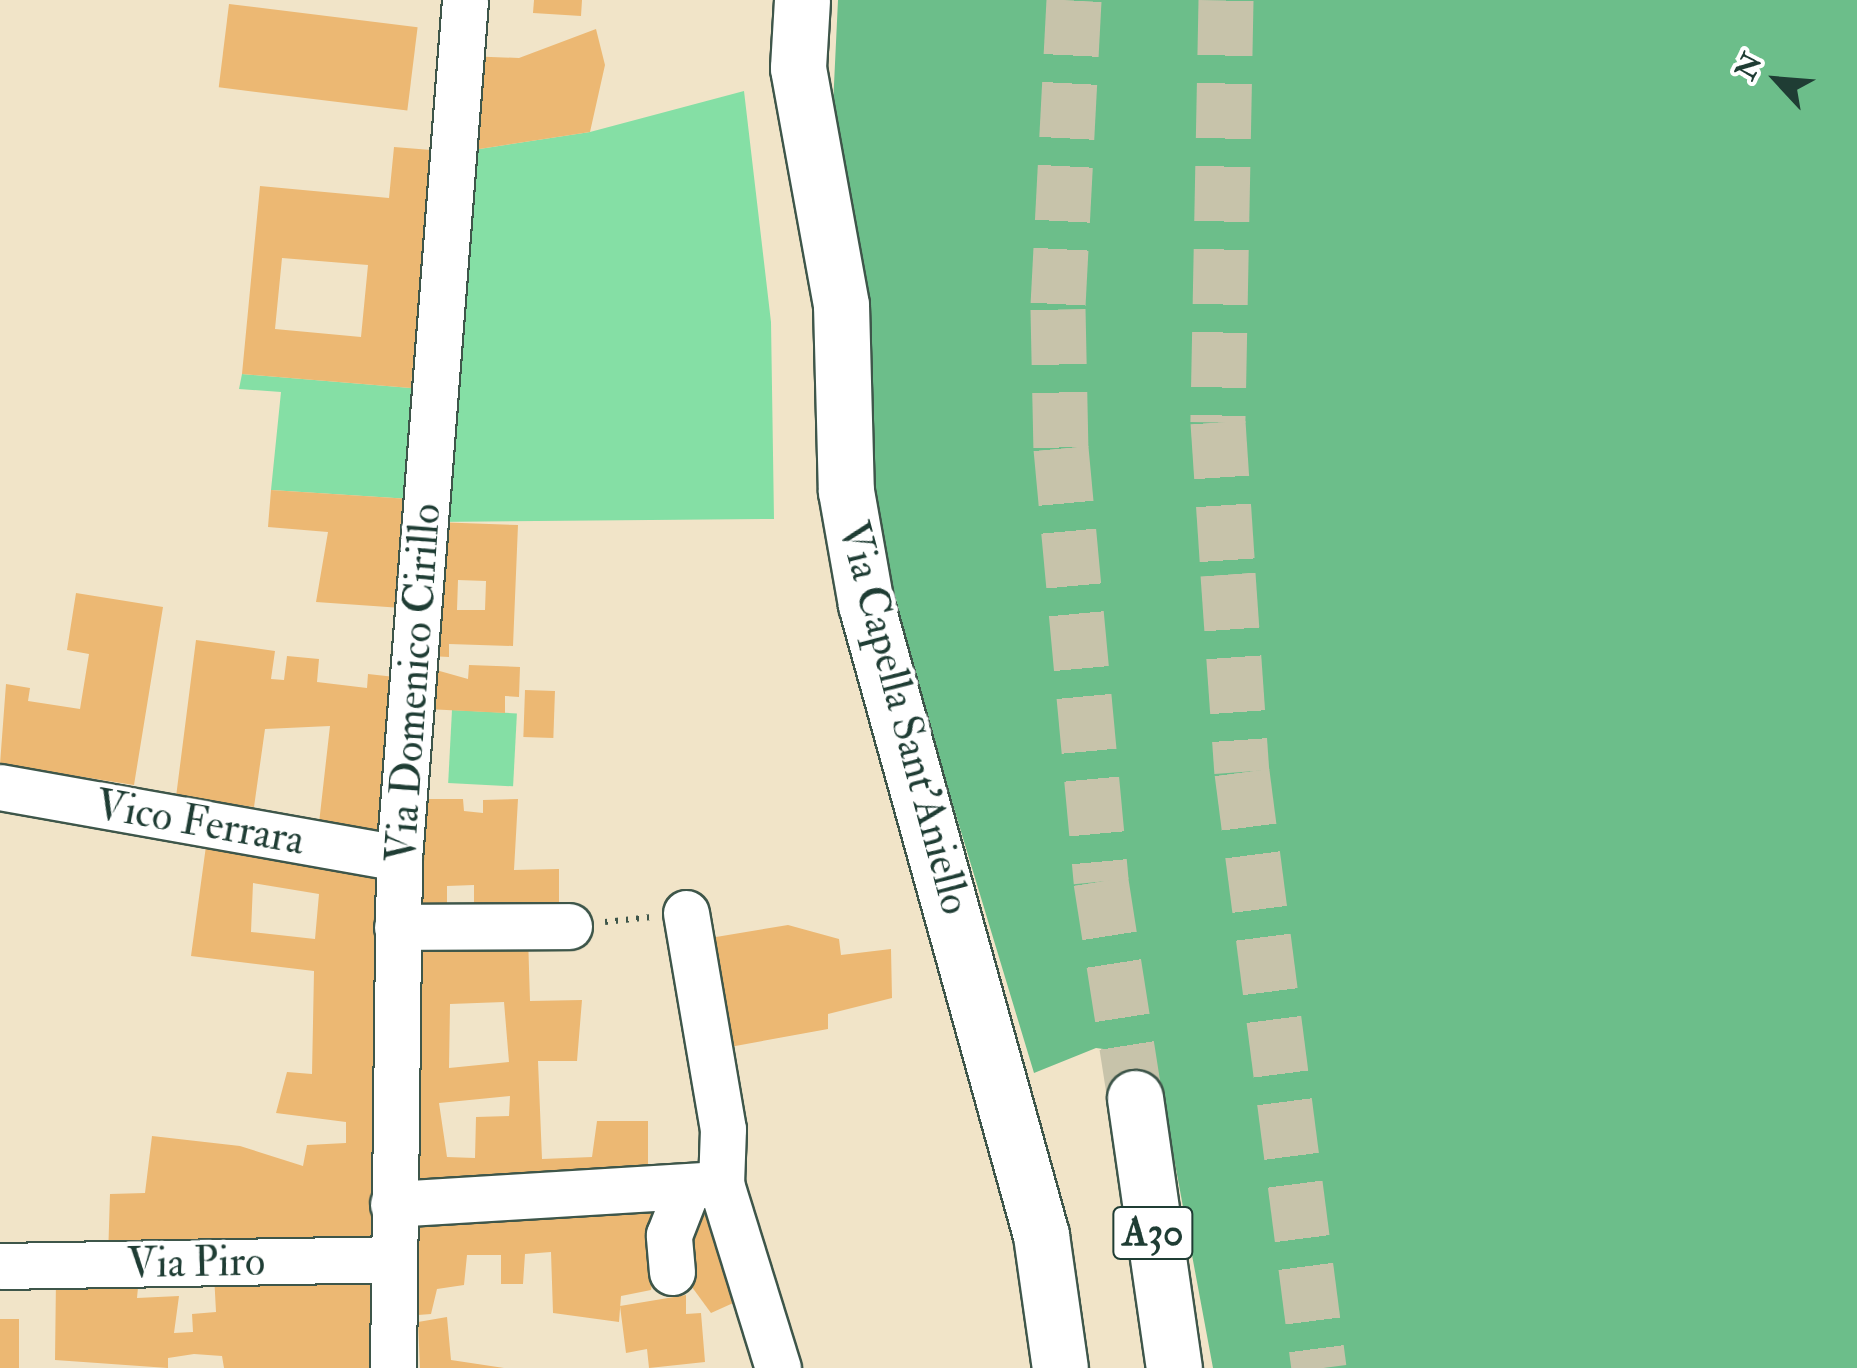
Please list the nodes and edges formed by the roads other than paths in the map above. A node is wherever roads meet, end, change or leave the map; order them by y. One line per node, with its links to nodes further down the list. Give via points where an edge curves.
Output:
1 (465, 0): 4 (street, Via Domenico Cirillo)
2 (802, 0): 16 (main road, Via Capella Sant'Aniello, via 798,68 841,306 846,491 866,604 1041,1235)
3 (0, 787): 4 (street, Vico Ferrara)
4 (400, 858): 6 (street, Via Domenico Cirillo)
5 (686, 913): 9 (street, via 723,1129)
6 (397, 926): 7 (street); 10 (street, Via Domenico Cirillo)
7 (569, 926)
8 (1135, 1098): 17 (main road, A30)
9 (704, 1187): 10 (street); 13 (street, via 669,1235); 15 (street)
10 (393, 1204): 11 (street, Via Domenico Cirillo)
11 (392, 1259): 12 (street, Via Piro); 14 (street, Via Domenico Cirillo)
12 (0, 1266)
13 (672, 1272)
14 (393, 1368)
15 (778, 1368)
16 (1060, 1368)
17 (1174, 1368)

